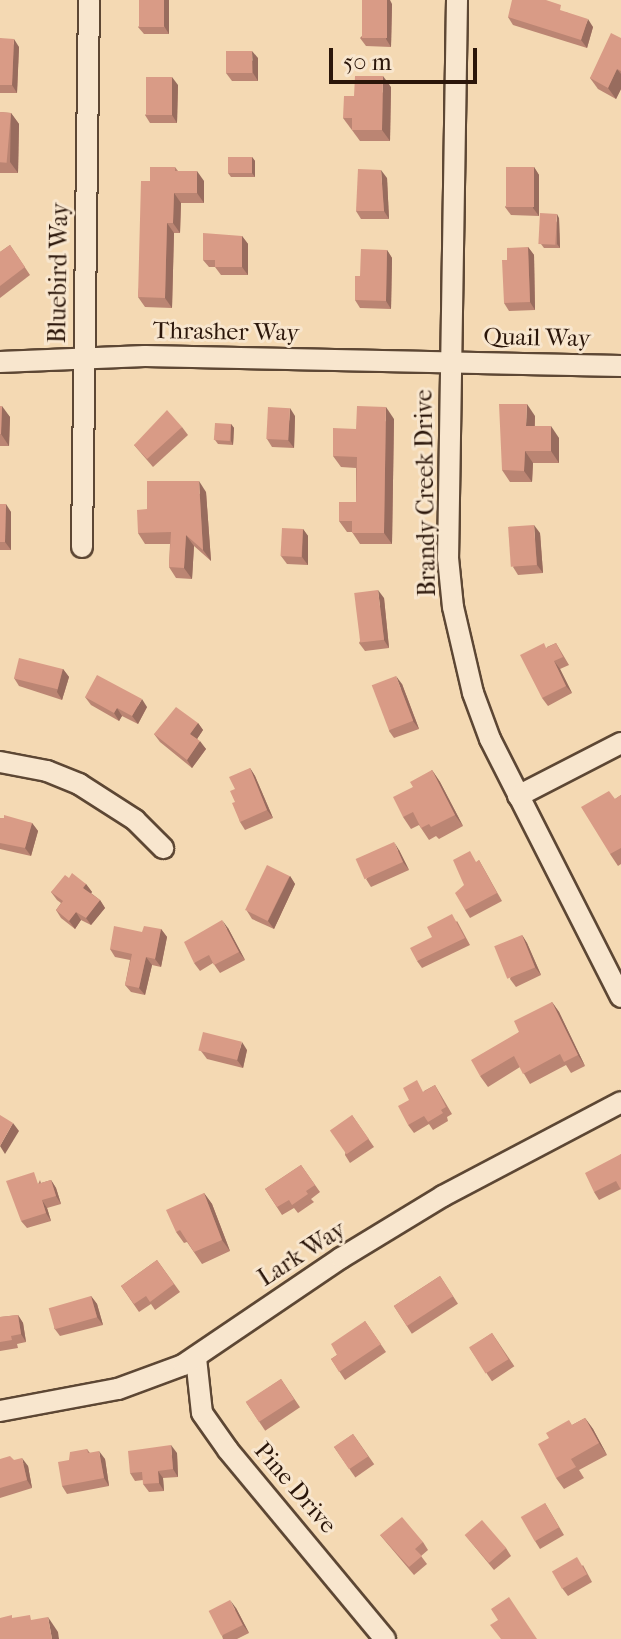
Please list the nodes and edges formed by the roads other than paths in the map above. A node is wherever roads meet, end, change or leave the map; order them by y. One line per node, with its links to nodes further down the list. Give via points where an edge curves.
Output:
1 (89, 0): 3 (street, Bluebird Way)
2 (457, 0): 5 (street, Brandy Creek Drive)
3 (84, 358): 4 (street, Thrasher Way); 5 (street, Thrasher Way); 7 (street, Bluebird Way)
4 (0, 362)
5 (451, 362): 6 (street, Quail Way); 10 (street, Brandy Creek Drive, via 448,558 453,607 473,693)
6 (621, 366)
7 (82, 547)
8 (621, 743): 10 (street)
9 (0, 762): 11 (street, via 79,784 126,813)
10 (518, 796): 12 (street, Brandy Creek Drive)
11 (163, 848)
12 (621, 997)
13 (621, 1102): 14 (street, Lark Way, via 443,1196 341,1258)
14 (196, 1358): 15 (street, Lark Way, via 118,1389); 16 (street, Pine Drive, via 202,1413)
15 (0, 1411)
16 (385, 1639)

